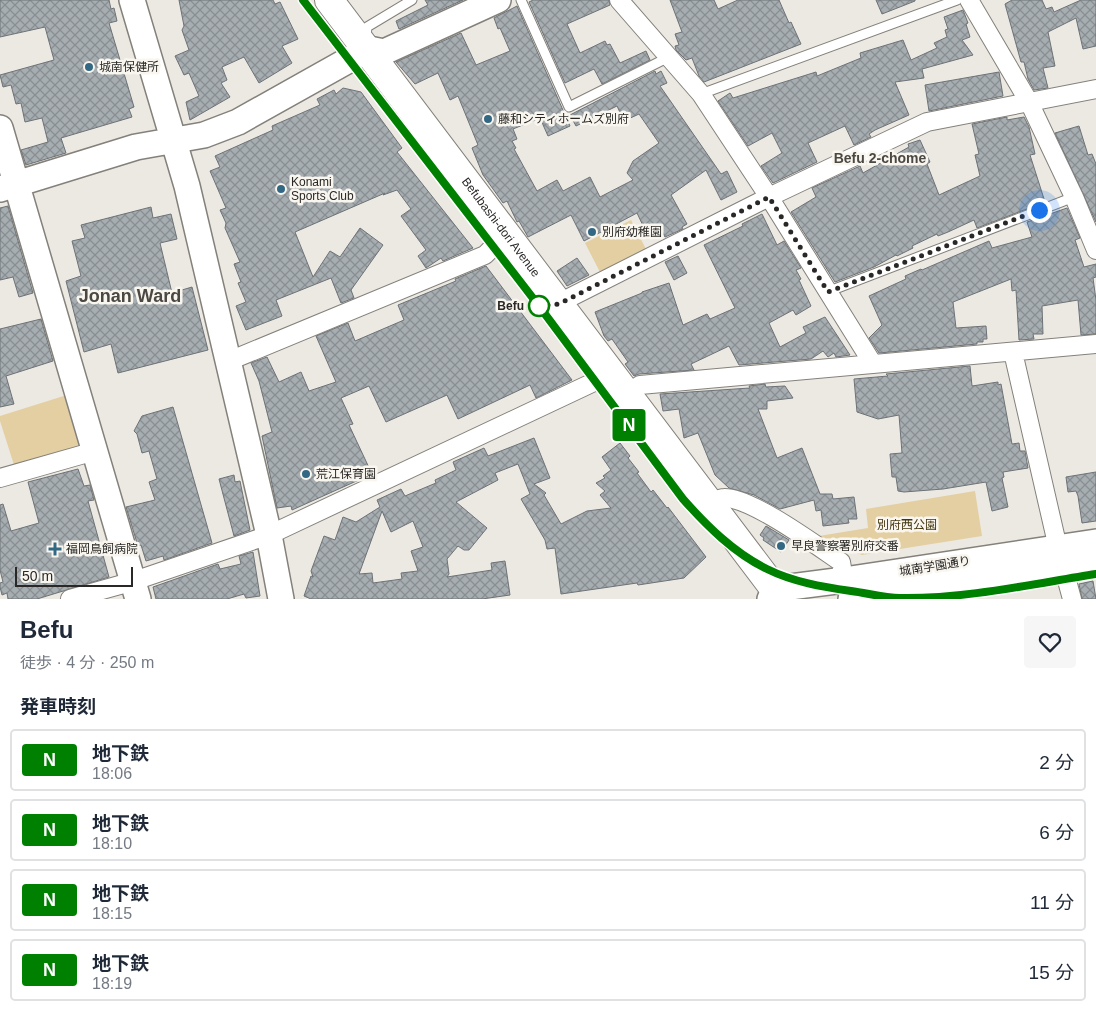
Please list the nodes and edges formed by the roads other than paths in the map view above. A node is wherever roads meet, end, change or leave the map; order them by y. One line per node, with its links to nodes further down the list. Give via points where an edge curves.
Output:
1 (310, 0): 10 (highway, Befubashi-dori Avenue)
2 (329, 0): 10 (highway, Befubashi-dori Avenue)
3 (412, 0): 10 (lane, via 367,27)
4 (498, 0): 10 (street, via 384,52)
5 (521, 0): 11 (lane, via 569,107)
6 (619, 0): 11 (street)
7 (957, 0): 13 (lane)
8 (969, 0): 14 (street)
9 (134, 1): 16 (street)
10 (359, 52): 16 (street, via 238,122 204,135); 20 (highway, Befubashi-dori Avenue); 23 (highway, Befubashi-dori Avenue)
11 (669, 57): 13 (street)
12 (1096, 89): 14 (street)
13 (701, 94): 18 (street)
14 (1029, 102): 18 (street, via 927,122); 19 (street)
15 (0, 128): 17 (street)
16 (174, 140): 17 (street, via 136,146); 26 (street)
17 (8, 187): 30 (street)
18 (769, 197): 22 (street); 23 (street)
19 (1074, 197): 21 (street); 22 (lane)
20 (496, 246): 26 (street, via 485,255); 28 (highway, Befubashi-dori Avenue)
21 (1096, 250)
22 (828, 292): 27 (street)
23 (559, 304): 29 (highway, Befubashi-dori Avenue)
24 (1096, 344): 25 (street)
25 (1013, 352): 27 (street); 35 (street)
26 (229, 361): 33 (street)
27 (873, 364): 29 (street, via 640,385)
28 (596, 381): 29 (street); 33 (street); 40 (highway, Befubashi-dori Avenue)
29 (627, 394): 32 (highway, Befubashi-dori Avenue)
30 (95, 451): 31 (street); 37 (street)
31 (0, 478)
32 (710, 503): 38 (street, via 723,498 744,502 795,531 841,562); 40 (highway, Befubashi-dori Avenue)
33 (269, 536): 37 (street); 42 (street)
34 (1096, 542): 35 (street, 城南学園通り)
35 (1060, 557): 36 (street, 城南学園通り); 38 (street, 城南学園通り); 39 (street, 城南学園通り); 43 (street)
36 (1096, 560)
37 (136, 590): 41 (street)
38 (847, 590): 39 (street, 城南学園通り); 40 (street, 城南学園通り)
39 (900, 594)
40 (772, 597)
41 (70, 599)
42 (280, 599)
43 (1072, 599)

